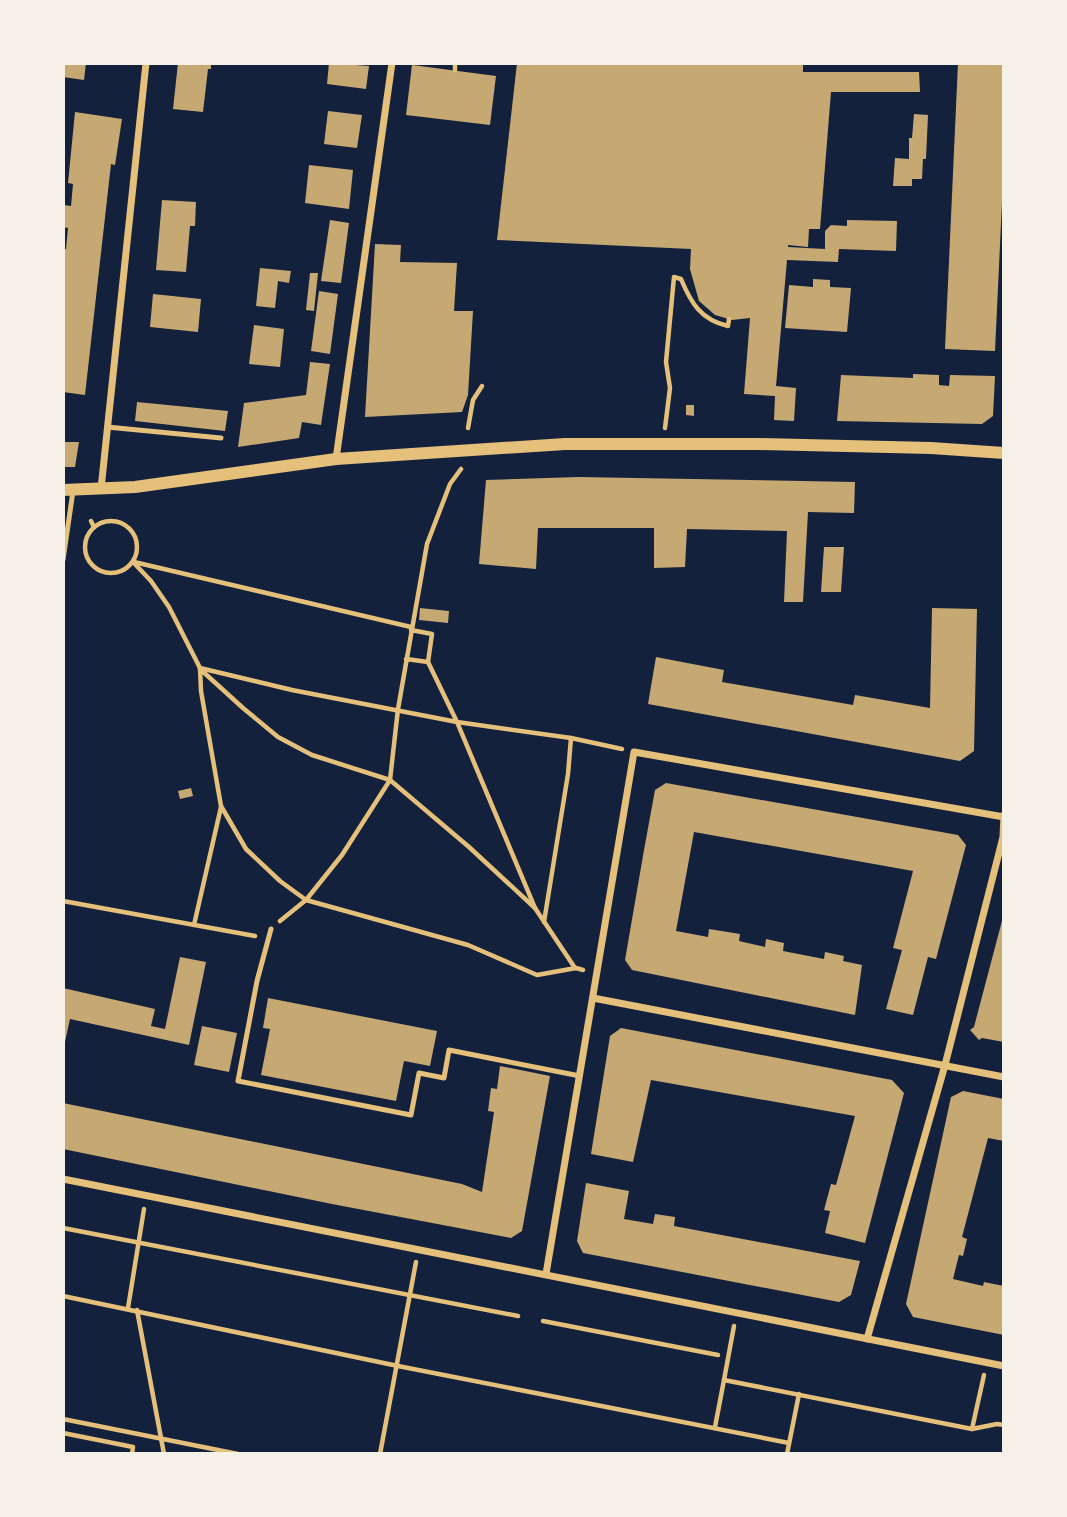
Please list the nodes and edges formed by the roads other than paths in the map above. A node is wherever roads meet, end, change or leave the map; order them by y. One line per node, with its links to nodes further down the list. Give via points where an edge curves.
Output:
1 (146, 63): 3 (street)
2 (392, 63): 6 (street)
3 (107, 427): 4 (lane); 8 (street)
4 (221, 438)
5 (1004, 453): 6 (street, via 664,443 553,444)
6 (336, 459): 8 (street)
7 (68, 489): 8 (street); 9 (lane)
8 (100, 489)
9 (63, 560)
10 (1004, 816): 12 (street, via 634,752); 13 (street, via 1003,837)
11 (271, 929): 14 (lane, via 238,1081 411,1115 419,1073 444,1078 449,1050)
12 (593, 998): 13 (street); 14 (street)
13 (944, 1065): 15 (street); 18 (street)
14 (580, 1076): 17 (street)
15 (1004, 1077)
16 (63, 1179): 17 (street)
17 (546, 1274): 18 (street)
18 (867, 1339): 19 (street)
19 (1004, 1366)

